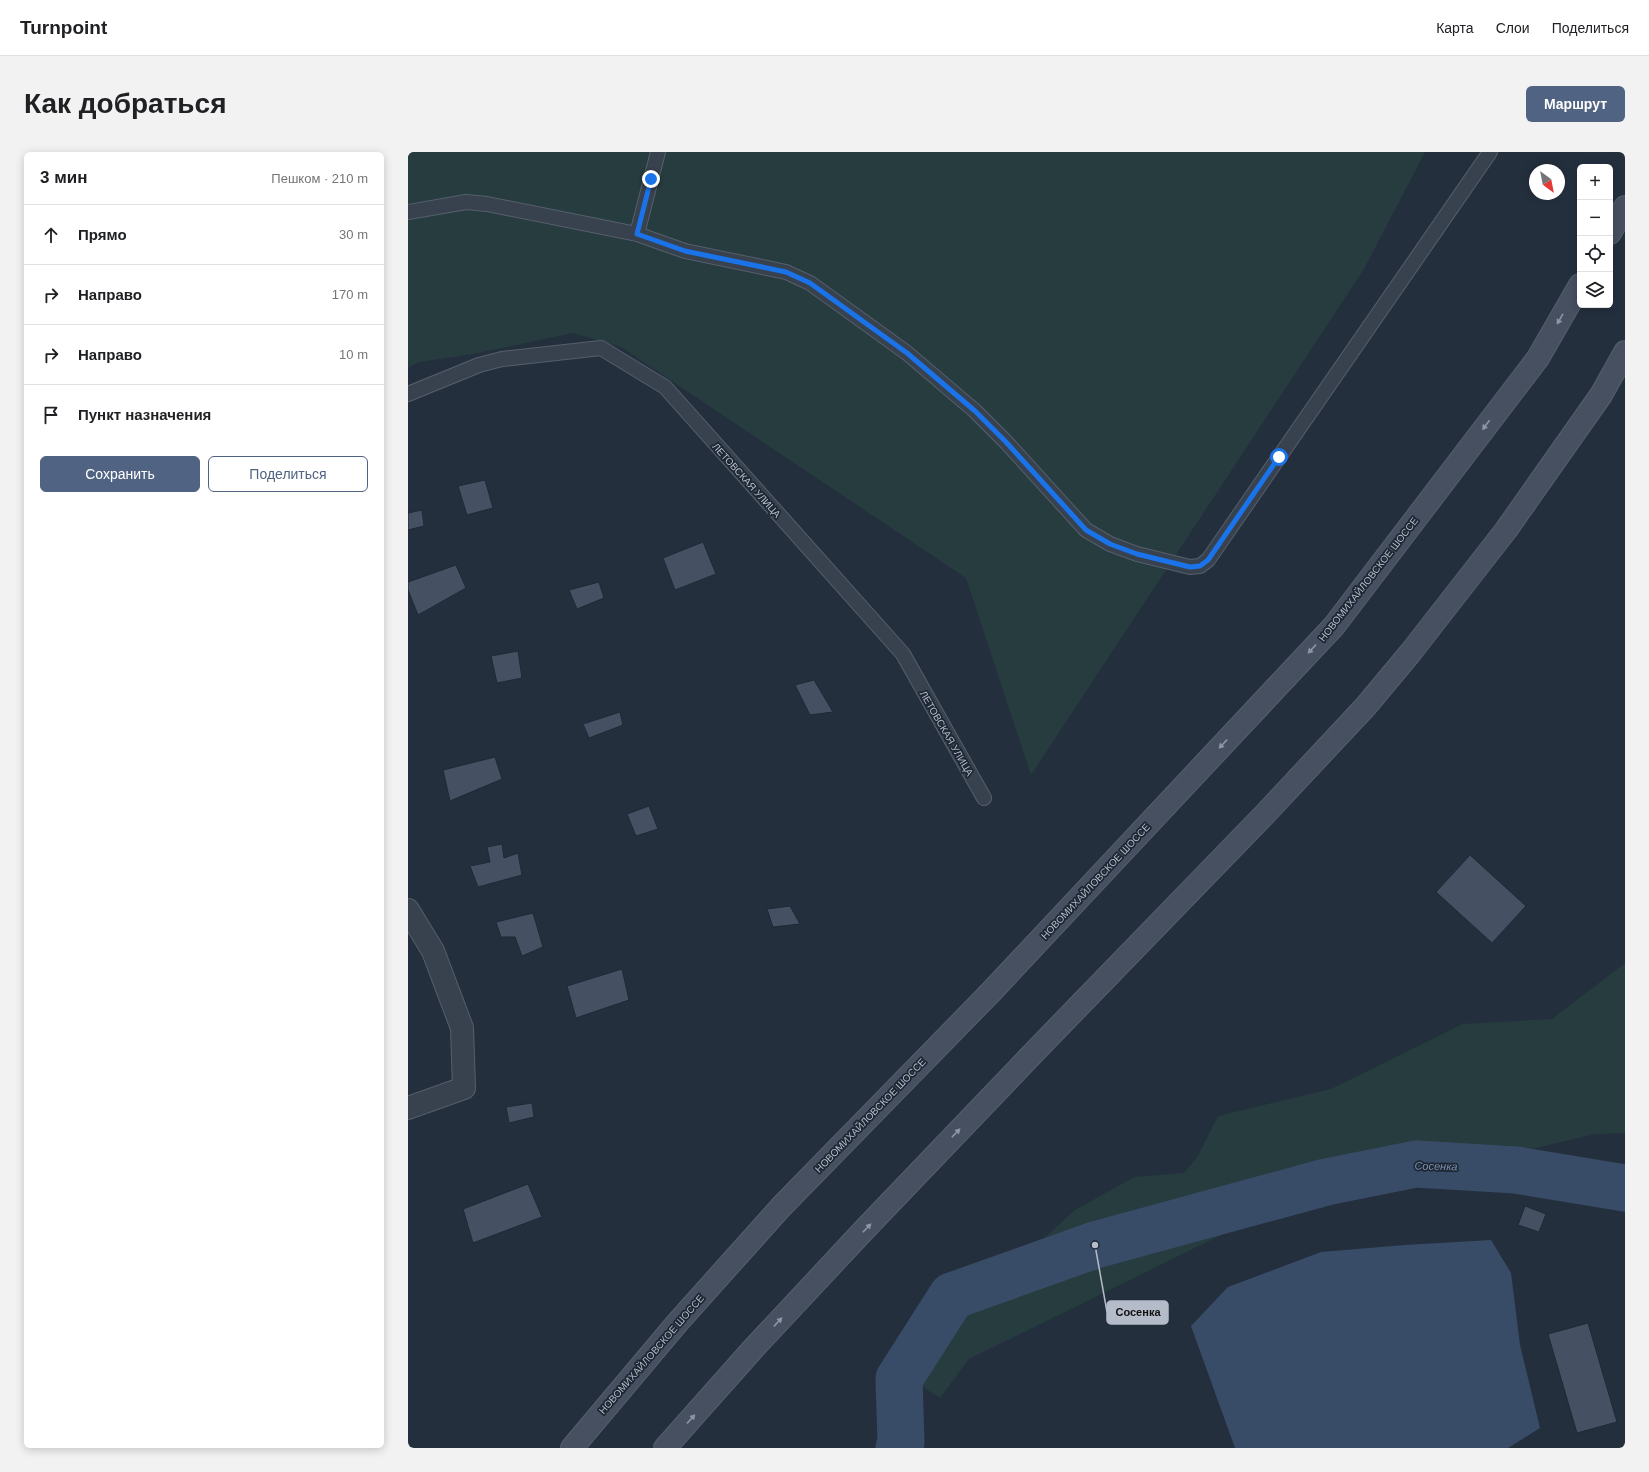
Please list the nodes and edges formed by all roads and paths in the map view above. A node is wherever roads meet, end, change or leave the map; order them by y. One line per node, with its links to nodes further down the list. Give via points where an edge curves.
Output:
1 (658, 152): 6 (lane)
2 (1490, 152): 6 (lane, via 1208,560 1200,566 1190,567 1137,554 1110,544 1086,530 975,411 907,353 810,283 786,272 685,251)
3 (1625, 207): 5 (main road)
4 (408, 212): 6 (lane, via 466,202 487,204)
5 (1613, 228)
6 (637, 234)
7 (1577, 290): 13 (main road, НОВОМИХАЙЛОВСКОЕ ШОССЕ, one-way to 13, via 1538,358 1334,626 990,993 781,1207 678,1322)
8 (1625, 352): 14 (main road, one-way to 8, via 859,1236 1366,706 1506,530 1601,395)
9 (408, 394): 10 (lane, ЛЕТОВСКАЯ УЛИЦА, via 479,365 502,359 601,348 665,387 903,654)
10 (984, 798)
11 (408, 910): 12 (street, via 433,951 462,1028 464,1088)
12 (408, 1108)
13 (572, 1448)
14 (665, 1448)

